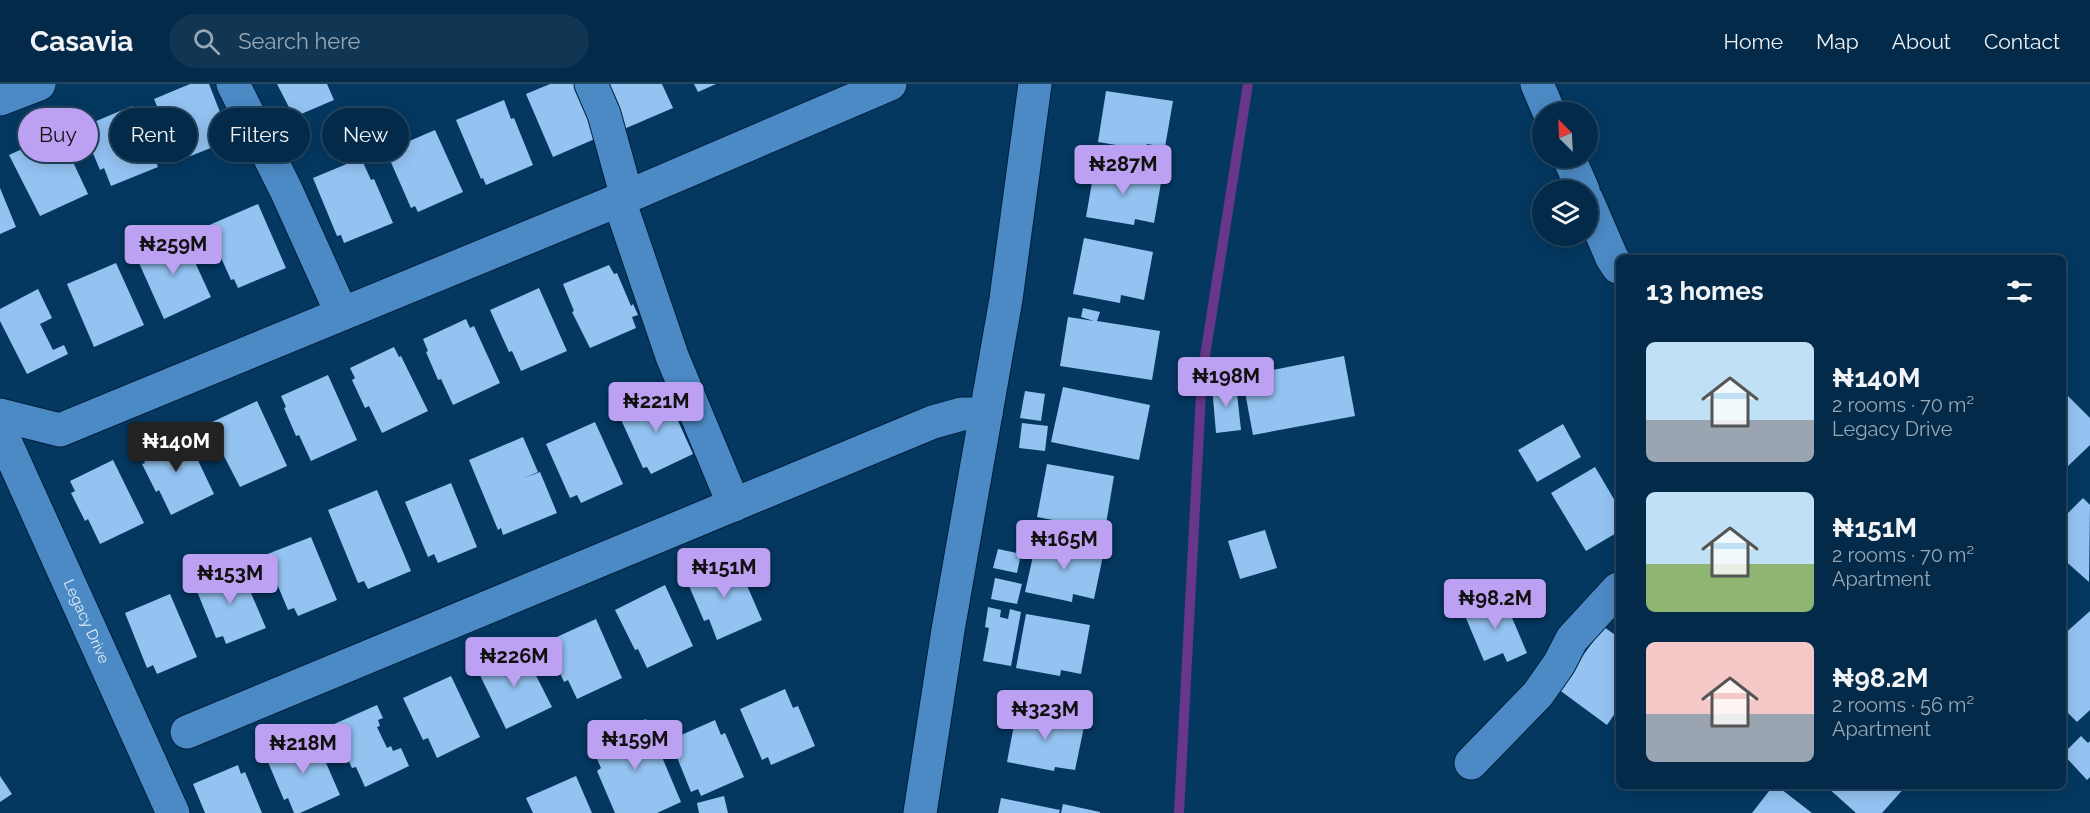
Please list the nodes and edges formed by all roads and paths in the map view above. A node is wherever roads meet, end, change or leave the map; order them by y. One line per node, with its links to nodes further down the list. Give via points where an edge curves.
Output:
1 (39, 84): 7 (street)
2 (233, 84): 12 (street)
3 (591, 84): 9 (street, via 604,114)
4 (890, 84): 9 (street)
5 (1035, 84): 13 (street)
6 (1537, 84): 8 (street)
7 (0, 99)
8 (1545, 102)
9 (623, 199): 12 (street); 16 (street, via 672,356)
10 (1598, 226): 11 (street)
11 (1616, 264)
12 (342, 314): 14 (street, via 60,430)
13 (986, 414): 16 (street, via 962,414 933,422); 21 (street)
14 (0, 415)
15 (0, 430): 20 (street, Legacy Drive)
16 (734, 505): 18 (street)
17 (1616, 591): 19 (street, via 1572,639 1538,694)
18 (187, 732)
19 (1472, 763)
20 (173, 813)
21 (920, 813)

